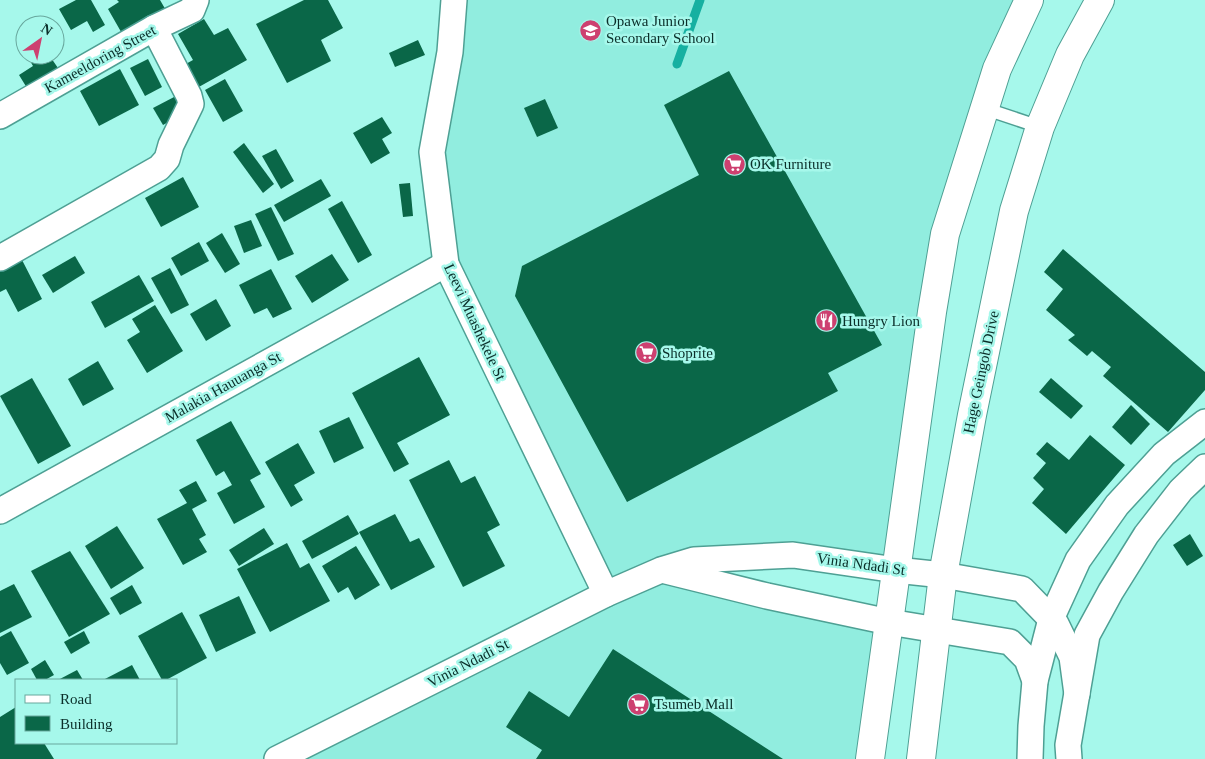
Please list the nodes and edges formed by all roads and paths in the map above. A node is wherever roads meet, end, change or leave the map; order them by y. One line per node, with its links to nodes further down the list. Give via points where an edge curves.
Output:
1 (196, 0): 5 (street, Kameeldoring Street, via 192,10)
2 (454, 0): 10 (street, Leevi Muashekele St, via 450,52 432,152)
3 (1029, 0): 6 (highway)
4 (1100, 0): 8 (highway, Hage Geingob Drive, via 1070,55)
5 (154, 28): 7 (street, Kameeldoring Street); 9 (street, via 191,104 167,159 159,168)
6 (983, 108): 8 (lane); 16 (highway, via 945,234)
7 (0, 116)
8 (1040, 127): 17 (highway, Hage Geingob Drive, via 1014,211)
9 (0, 258)
10 (446, 264): 13 (street, Malakia Hauuanga St); 20 (street, Leevi Muashekele St)
11 (1205, 422): 14 (street, via 1164,454 1117,505)
12 (1205, 467): 19 (street, via 1181,490 1146,535)
13 (0, 511)
14 (1078, 560): 18 (street, via 1054,583); 23 (street)
15 (661, 570): 16 (street, Vinia Ndadi St, via 694,560 793,555); 20 (street, Vinia Ndadi St); 21 (street)
16 (896, 570): 17 (street, Vinia Ndadi St); 21 (highway)
17 (943, 575): 18 (street, Vinia Ndadi St); 22 (highway, Hage Geingob Drive)
18 (1022, 589): 23 (street)
19 (1112, 591): 23 (street, via 1069,632); 26 (street, via 1087,635)
20 (606, 594): 27 (street, Vinia Ndadi St)
21 (889, 622): 22 (street); 28 (highway)
22 (937, 630): 24 (street); 29 (highway, Hage Geingob Drive)
23 (1053, 633): 24 (street, via 1032,646); 25 (street); 26 (street, via 1072,657)
24 (1010, 642): 25 (street, via 1027,660)
25 (1035, 681): 30 (street)
26 (1077, 694): 31 (street, via 1068,745)
27 (276, 759)
28 (870, 759)
29 (921, 759)
30 (1030, 759)
31 (1069, 759)

